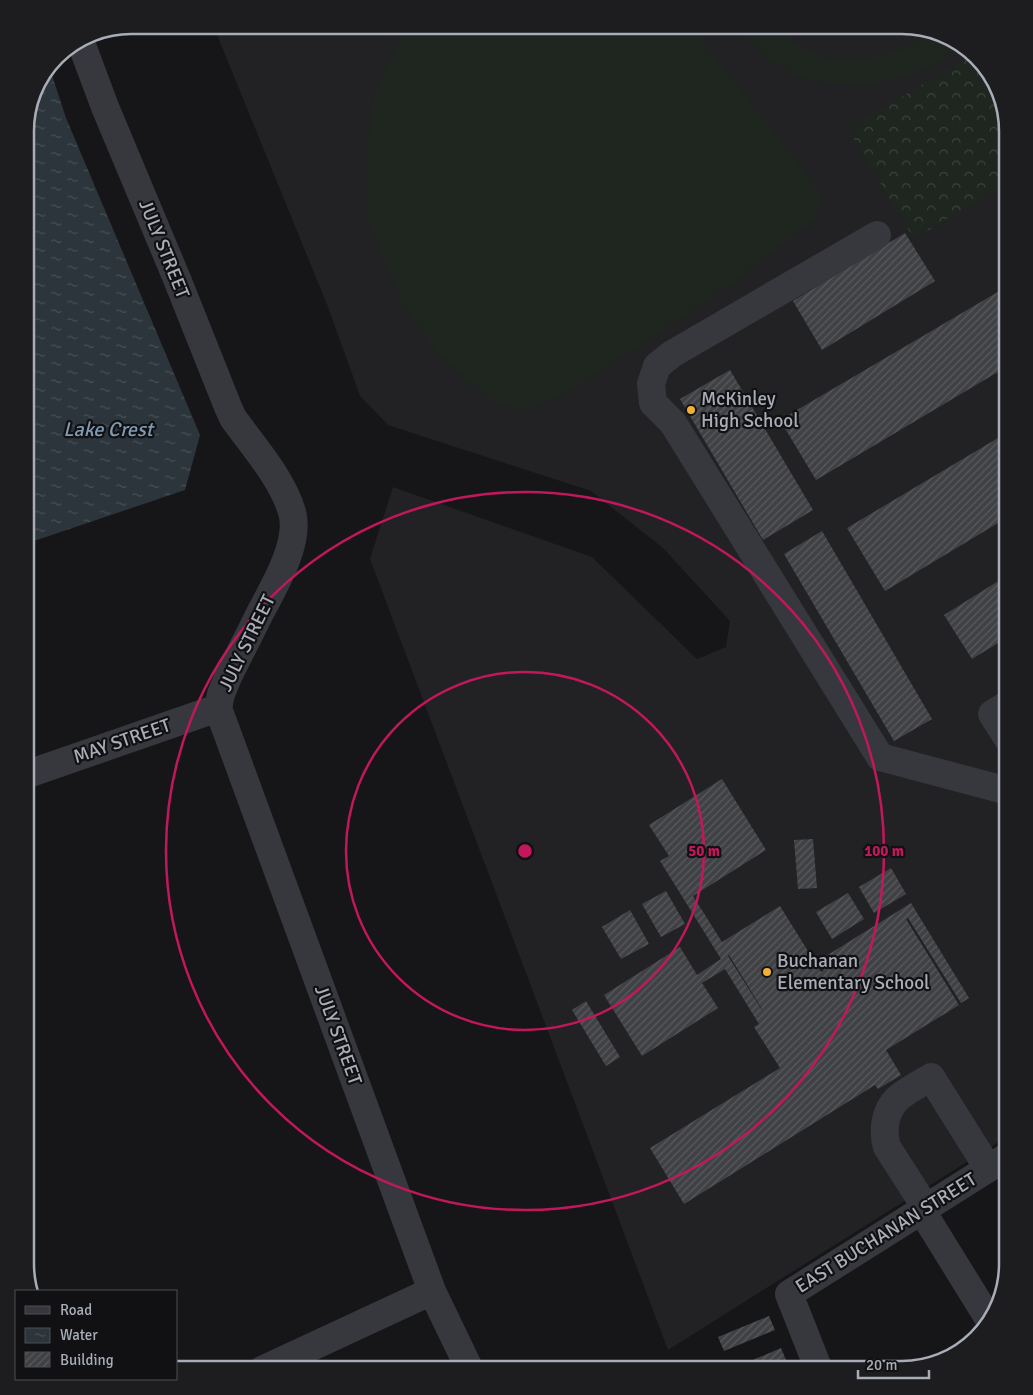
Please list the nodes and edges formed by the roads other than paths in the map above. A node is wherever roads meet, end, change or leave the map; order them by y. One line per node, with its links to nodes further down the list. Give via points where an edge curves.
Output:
1 (83, 47): 3 (street, JULY STREET, via 228,407 277,481 292,513 294,527 284,567 228,677)
2 (877, 235): 7 (street, via 672,354 657,366 651,384 653,403 673,423 880,756)
3 (218, 708): 6 (street, MAY STREET); 10 (street, JULY STREET)
4 (999, 710): 5 (street, via 992,714)
5 (999, 725)
6 (34, 772)
7 (999, 789)
8 (998, 1162): 9 (street, EAST BUCHANAN STREET); 9 (street, via 931,1077 918,1085 896,1100 885,1122 884,1133 887,1148)
9 (924, 1210): 11 (street); 14 (street, EAST BUCHANAN STREET, via 789,1294)
10 (432, 1291): 12 (street); 13 (street, JULY STREET)
11 (986, 1314)
12 (281, 1361)
13 (466, 1361)
14 (816, 1361)

